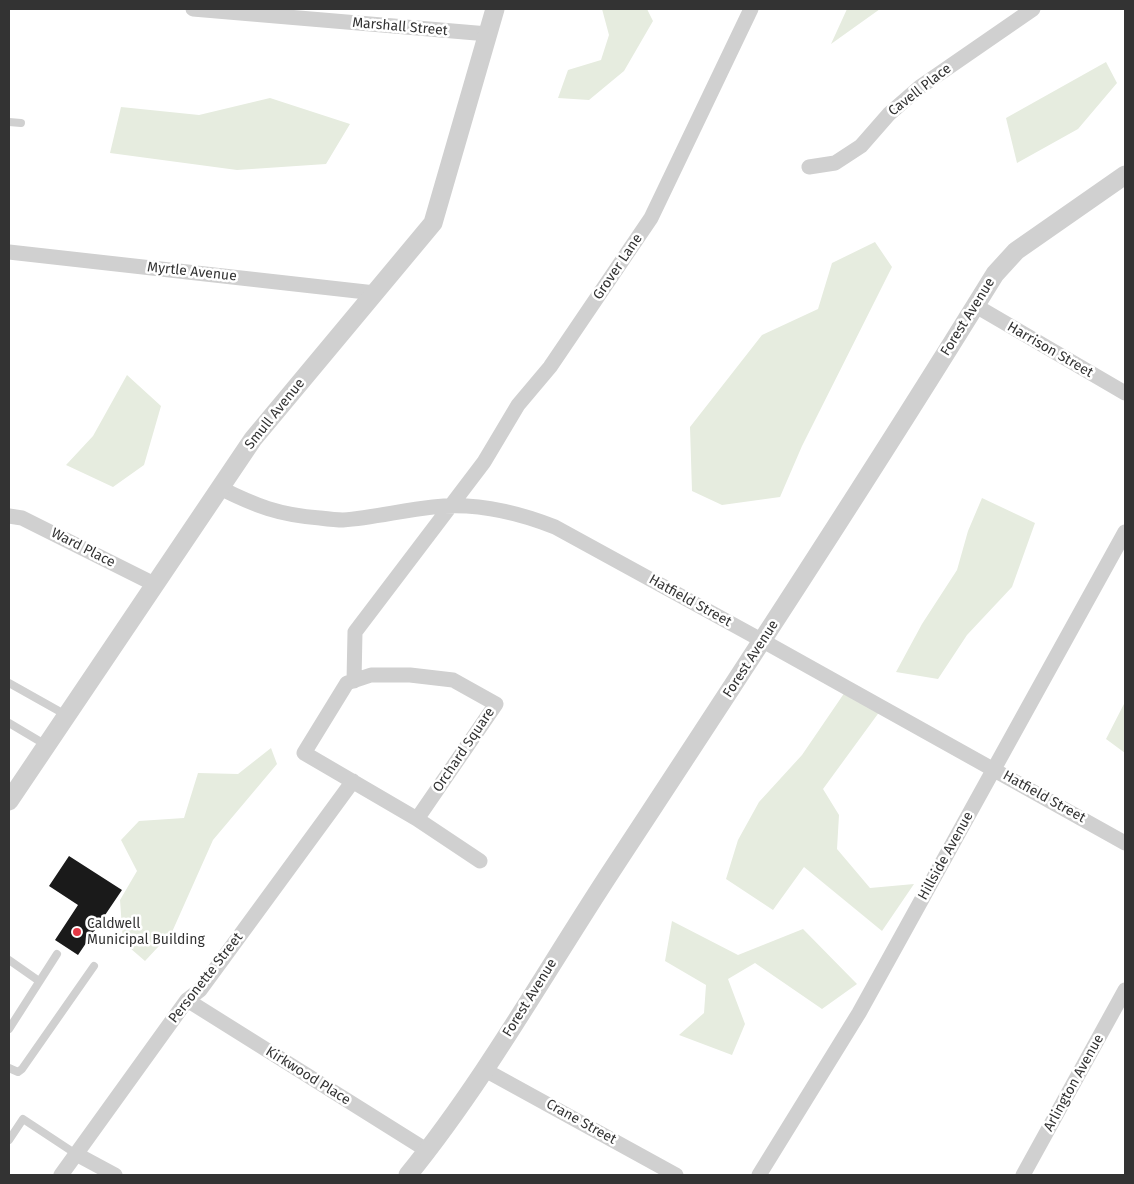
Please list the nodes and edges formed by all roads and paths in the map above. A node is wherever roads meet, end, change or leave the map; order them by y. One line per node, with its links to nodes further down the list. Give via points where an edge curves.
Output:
1 (192, 9): 5 (street, Marshall Street)
2 (495, 9): 6 (street, Smull Avenue)
3 (751, 9): 16 (street, Grover Lane, via 651,218 550,367 518,405 484,462)
4 (1033, 9): 9 (street, Cavell Place, via 915,91 861,146 835,163)
5 (301, 14): 6 (street, Marshall Street)
6 (488, 34): 12 (street, Smull Avenue, via 433,223)
7 (9, 122): 8 (lane)
8 (21, 123)
9 (809, 167)
10 (1125, 175): 13 (street, Forest Avenue, via 1016,251 995,274)
11 (9, 252): 12 (street, Myrtle Avenue)
12 (375, 293): 15 (street, Smull Avenue, via 253,439)
13 (976, 306): 14 (street, Harrison Street); 20 (street, Forest Avenue)
14 (1125, 394)
15 (220, 488): 16 (street, Hatfield Street, via 256,506 292,516 342,520); 19 (street, Smull Avenue)
16 (451, 506): 20 (street, Hatfield Street, via 515,513 556,527); 21 (street, via 355,632)
17 (9, 516): 19 (street, Ward Place, via 22,518)
18 (1125, 532): 26 (street, Hillside Avenue)
19 (156, 585): 23 (street, Smull Avenue)
20 (763, 641): 26 (street, Hatfield Street); 40 (street, Forest Avenue)
21 (354, 681): 27 (street, via 347,683 304,753); 29 (street, Orchard Square, via 371,675 453,680 496,704)
22 (9, 683): 23 (lane)
23 (66, 715): 25 (street, Smull Avenue)
24 (9, 723): 25 (lane)
25 (46, 745): 28 (street, Smull Avenue)
26 (994, 770): 30 (street, Hatfield Street); 48 (street, Hillside Avenue, via 859,1013)
27 (353, 781): 29 (street); 37 (street, Personette Street, via 200,990)
28 (9, 801)
29 (417, 819): 31 (street)
30 (1125, 843)
31 (480, 861)
32 (57, 954): 35 (lane)
33 (9, 960): 35 (lane)
34 (94, 966): 39 (lane, via 22,1070 18,1072)
35 (39, 981): 38 (lane)
36 (1125, 990): 49 (street, Arlington Avenue)
37 (187, 1000): 42 (street, Kirkwood Place); 43 (street, Personette Street)
38 (9, 1029)
39 (9, 1068)
40 (485, 1070): 42 (street, Forest Avenue); 47 (street, Crane Street)
41 (9, 1140): 43 (lane, via 23,1119)
42 (428, 1151): 46 (street, Forest Avenue)
43 (76, 1154): 44 (street, Personette Street); 45 (street)
44 (61, 1175)
45 (115, 1175)
46 (408, 1175)
47 (676, 1175)
48 (759, 1175)
49 (1023, 1175)

